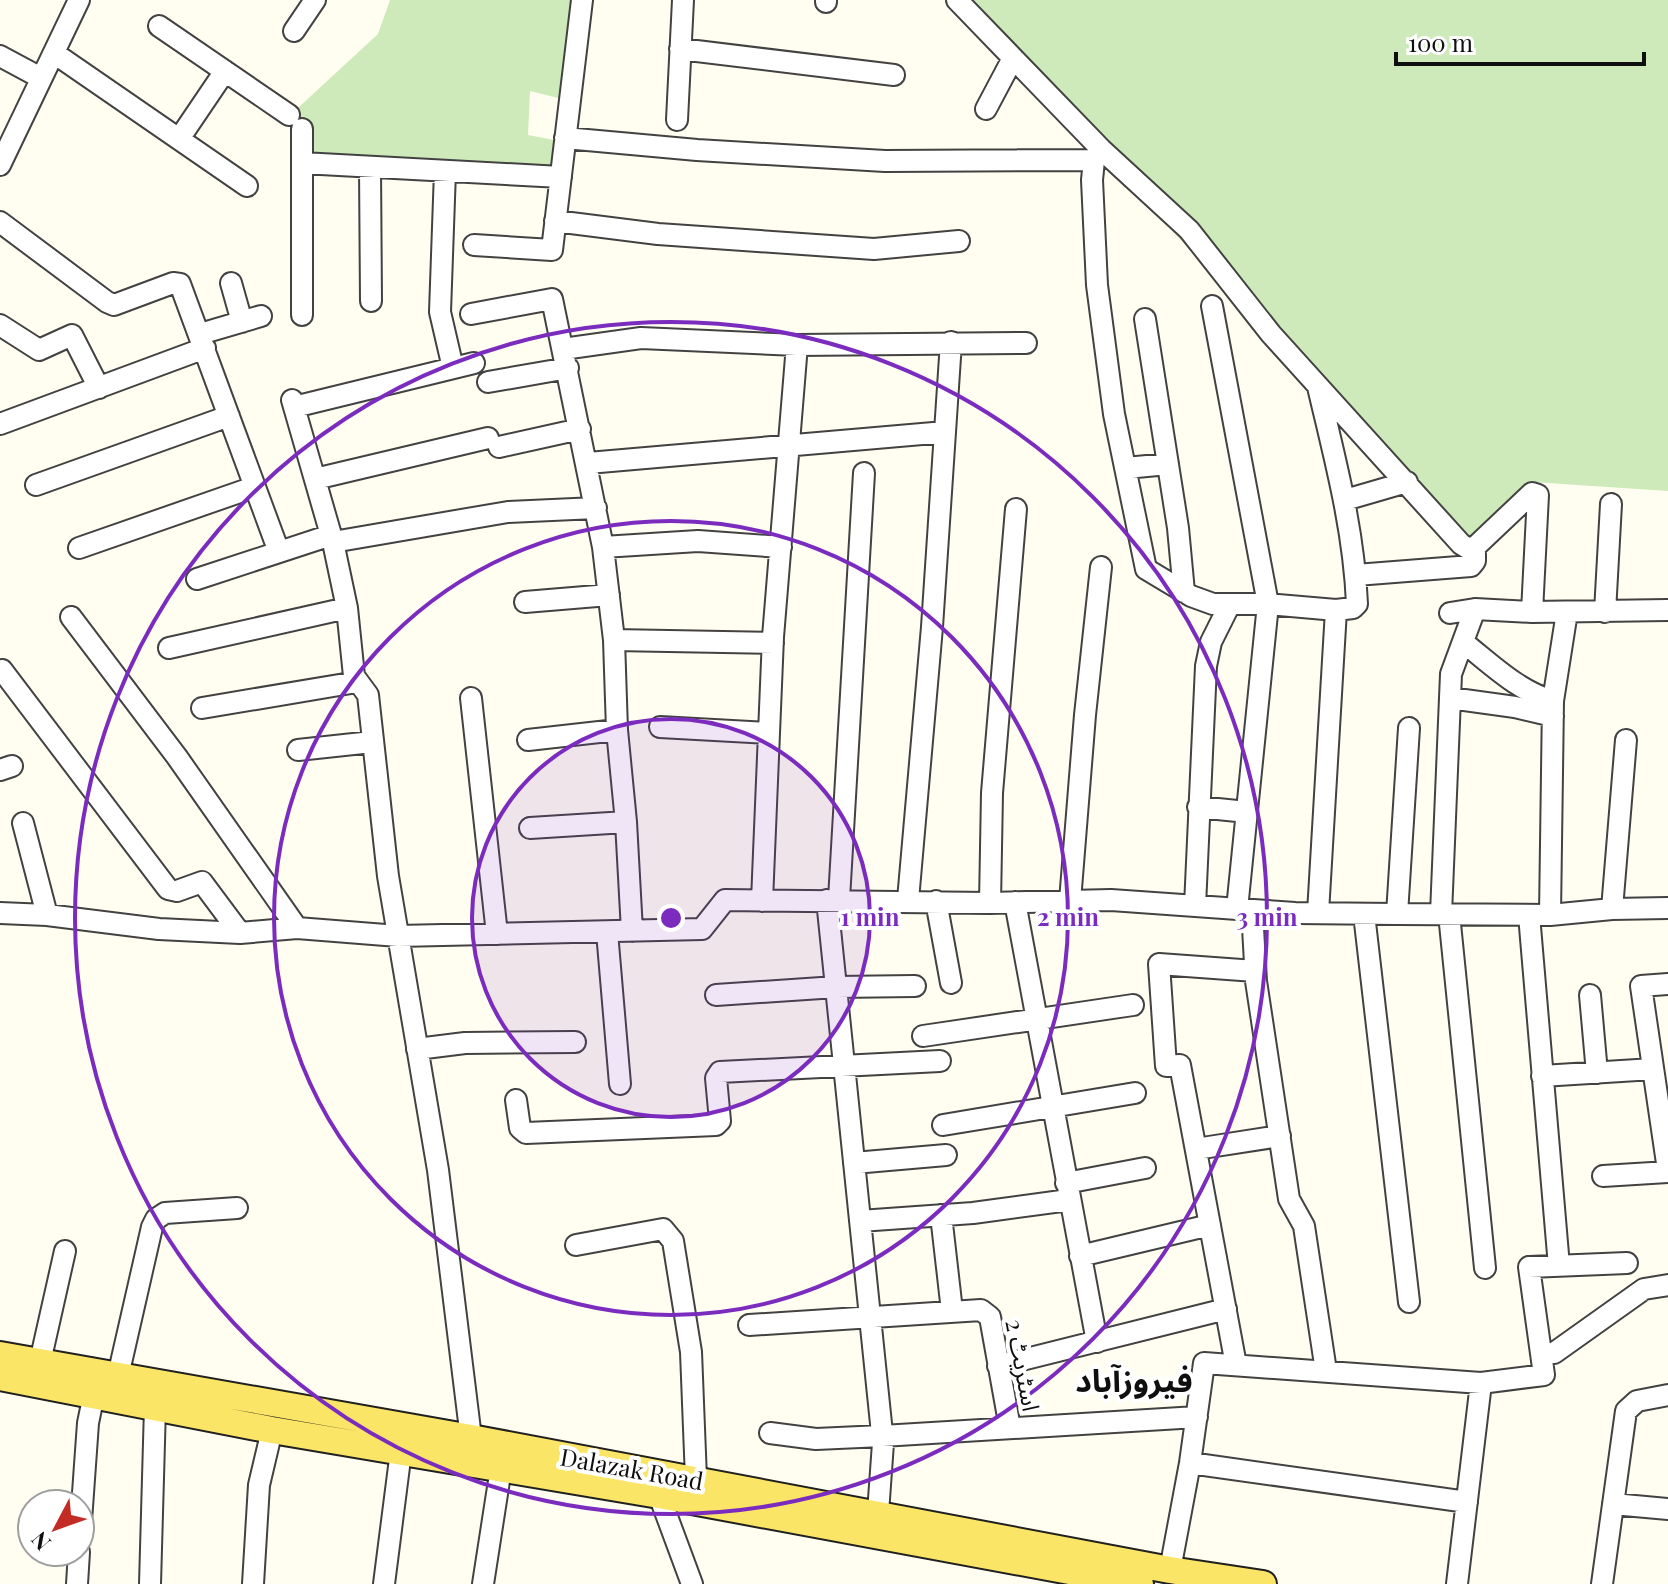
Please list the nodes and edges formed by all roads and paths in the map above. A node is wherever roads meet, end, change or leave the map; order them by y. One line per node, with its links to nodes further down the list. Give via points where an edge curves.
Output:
1 (582, 0): 18 (street)
2 (683, 0): 8 (street)
3 (957, 0): 11 (street)
4 (76, 1): 9 (street)
5 (311, 1): 7 (street)
6 (159, 26): 12 (street)
7 (294, 31)
8 (680, 49): 13 (street); 16 (street)
9 (54, 53): 14 (street); 19 (street)
10 (0, 56): 14 (street)
11 (1013, 58): 15 (street); 20 (street)
12 (225, 71): 19 (street); 21 (street, via 296,122)
13 (894, 75)
14 (41, 78): 17 (street)
15 (986, 109)
16 (677, 120)
17 (9, 125): 22 (street)
18 (565, 138): 20 (street, via 885,161); 25 (street)
19 (179, 139): 26 (street)
20 (1097, 154): 46 (street, via 1189,230); 55 (street, via 1092,180 1097,285)
21 (302, 163): 23 (street); 35 (street)
22 (0, 165)
23 (370, 167): 24 (street); 32 (street)
24 (445, 171): 25 (street); 44 (street, via 440,312)
25 (561, 177): 27 (street)
26 (247, 186)
27 (555, 221): 29 (street, via 874,249); 30 (street, via 552,250)
28 (0, 222): 38 (street, via 114,305 180,284)
29 (959, 241)
30 (474, 245)
31 (231, 283): 38 (street, via 252,319)
32 (371, 301)
33 (1212, 306): 78 (street)
34 (471, 314): 42 (street, via 552,299)
35 (302, 315)
36 (1145, 319): 54 (street)
37 (0, 325): 47 (street, via 37,350 72,335)
38 (202, 341): 47 (street); 48 (street)
39 (951, 342): 40 (street); 41 (street); 51 (street)
40 (1026, 343)
41 (797, 345): 42 (street, via 641,338); 52 (street)
42 (566, 359): 45 (street); 50 (street)
43 (474, 363): 44 (street)
44 (453, 368): 57 (street, via 293,404)
45 (488, 382)
46 (1317, 383): 58 (street); 61 (street)
47 (99, 388): 49 (street)
48 (229, 416): 59 (street); 60 (street)
49 (0, 424)
50 (580, 429): 53 (street); 57 (street)
51 (945, 432): 52 (street); 112 (street)
52 (789, 444): 53 (street); 67 (street)
53 (588, 463): 63 (street)
54 (1168, 464): 55 (street); 74 (street)
55 (1126, 468): 74 (street, via 1146,569)
56 (864, 473): 111 (street)
57 (315, 479): 65 (street)
58 (1407, 482): 61 (street); 68 (street, via 1461,544)
59 (36, 485)
60 (254, 487): 69 (street); 70 (street)
61 (1345, 500): 72 (street)
62 (1611, 504): 85 (street)
63 (596, 508): 65 (street, via 508,512); 66 (street)
64 (1016, 509): 117 (street, via 992,793)
65 (332, 538): 70 (street); 79 (street)
66 (603, 547): 67 (street, via 698,541); 75 (street)
67 (781, 547): 90 (street)
68 (1475, 547): 72 (street, via 1471,566); 83 (street, via 1532,493 1538,495)
69 (79, 548)
70 (279, 552): 73 (street)
71 (1101, 567): 115 (street)
72 (1356, 575): 81 (street, via 1357,604)
73 (197, 579)
74 (1184, 592): 77 (street, via 1213,604)
75 (609, 595): 76 (street); 88 (street)
76 (525, 602)
77 (1230, 604): 78 (street); 106 (street, via 1211,642 1206,666)
78 (1268, 604): 81 (street); 107 (street)
79 (347, 608): 91 (street); 93 (street)
80 (1475, 609): 83 (street); 86 (street); 89 (street)
81 (1336, 610): 123 (street)
82 (1668, 610): 85 (street)
83 (1532, 612): 84 (street)
84 (1567, 612): 85 (street); 97 (street)
85 (1605, 612)
86 (1450, 613)
87 (71, 617): 130 (street)
88 (614, 640): 90 (street); 100 (street)
89 (1463, 642): 95 (street, via 1451,674); 97 (street)
90 (773, 643): 101 (street)
91 (169, 648)
92 (2, 670): 133 (street, via 168,889 202,882)
93 (357, 682): 96 (street); 104 (street, via 368,695)
94 (471, 698): 134 (street)
95 (1450, 698): 97 (street); 126 (street)
96 (202, 708)
97 (1553, 708): 129 (street)
98 (660, 727): 101 (street)
99 (1409, 728): 125 (street)
100 (617, 730): 102 (street); 108 (street)
101 (769, 733): 113 (street)
102 (528, 740)
103 (1626, 740): 121 (street)
104 (372, 742): 105 (street); 135 (street)
105 (298, 750)
106 (1198, 807): 107 (street); 118 (street)
107 (1247, 812): 120 (street)
108 (626, 822): 110 (street); 131 (street)
109 (23, 823): 127 (street)
110 (530, 828)
111 (833, 900): 112 (street); 113 (street); 140 (street)
112 (908, 900): 114 (street)
113 (762, 901): 131 (street, via 725,900 702,929)
114 (936, 901): 117 (street); 137 (street)
115 (1070, 901): 116 (street); 118 (street)
116 (1015, 902): 117 (street); 144 (street)
117 (990, 903)
118 (1195, 906): 120 (street)
119 (1668, 908): 121 (street)
120 (1244, 909): 123 (street); 136 (street)
121 (1612, 909): 129 (street)
122 (0, 913): 127 (street)
123 (1318, 913): 124 (street)
124 (1364, 914): 125 (street); 177 (street)
125 (1397, 914): 126 (street)
126 (1445, 914): 128 (street); 175 (street)
127 (47, 915): 133 (street)
128 (1529, 915): 129 (street); 152 (street)
129 (1550, 915)
130 (297, 928): 133 (street); 135 (street)
131 (632, 931): 132 (street)
132 (607, 932): 134 (street); 153 (street)
133 (240, 933)
134 (497, 934): 135 (street)
135 (398, 936): 147 (street)
136 (1255, 971): 158 (street); 159 (street, via 1159,964 1166,1066 1180,1065)
137 (951, 983)
138 (1668, 984): 150 (street, via 1641,986)
139 (915, 986): 140 (street)
140 (836, 987): 141 (street); 149 (street)
141 (716, 995)
142 (1590, 995): 151 (street)
143 (1133, 1005): 144 (street)
144 (1036, 1020): 145 (street); 156 (street)
145 (923, 1036)
146 (575, 1042): 147 (street)
147 (417, 1049): 200 (street, via 438,1170)
148 (940, 1061): 149 (street)
149 (844, 1067): 155 (street, via 720,1072 716,1125 526,1133 520,1128); 161 (street)
150 (1653, 1069): 151 (street); 163 (street)
151 (1597, 1073): 152 (street)
152 (1542, 1076): 174 (street)
153 (620, 1084)
154 (1135, 1093): 156 (street)
155 (516, 1100)
156 (1052, 1108): 157 (street); 165 (street)
157 (943, 1125)
158 (1280, 1136): 159 (street); 188 (street, via 1289,1199 1304,1226)
159 (1196, 1149): 169 (street)
160 (946, 1155): 161 (street)
161 (854, 1163): 168 (street)
162 (1145, 1168): 165 (street)
163 (1668, 1171): 164 (street)
164 (1603, 1176)
165 (1068, 1192): 167 (street); 172 (street)
166 (237, 1208): 189 (street, via 165,1213 156,1219)
167 (941, 1215): 168 (street); 179 (street)
168 (860, 1221): 180 (street)
169 (1210, 1225): 172 (street); 178 (street)
170 (576, 1245): 204 (street, via 663,1229 673,1241 691,1352)
171 (65, 1251): 185 (street)
172 (1080, 1256): 182 (street)
173 (1627, 1263): 174 (street)
174 (1559, 1266): 183 (street, via 1529,1267)
175 (1485, 1268)
176 (1668, 1285): 183 (street, via 1644,1289 1554,1353)
177 (1409, 1302)
178 (1226, 1309): 182 (street); 186 (street)
179 (952, 1311): 180 (street); 187 (street, اسٹریٹ 2, via 986,1312)
180 (870, 1318): 181 (street); 199 (street)
181 (749, 1325)
182 (1097, 1342): 187 (street)
183 (1541, 1354): 191 (street, via 1544,1375)
184 (0, 1355): 185 (main road, Dalazak Road)
185 (40, 1362): 189 (main road, Dalazak Road)
186 (1236, 1365): 188 (street); 195 (street, via 1204,1363)
187 (998, 1366): 196 (street, اسٹریٹ 2)
188 (1326, 1371): 191 (street)
189 (118, 1376): 200 (main road, Dalazak Road)
190 (0, 1377): 192 (main road, Dalazak Road)
191 (1481, 1383): 207 (street)
192 (94, 1394): 194 (main road, Dalazak Road); 205 (street)
193 (1668, 1395): 208 (street, via 1637,1401 1626,1411)
194 (155, 1407): 197 (main road, Dalazak Road); 212 (street)
195 (1197, 1417): 196 (street); 202 (street)
196 (1010, 1428): 199 (street)
197 (272, 1430): 201 (main road, Dalazak Road); 213 (street, via 259,1485)
198 (770, 1433): 199 (street, via 816,1439)
199 (882, 1436): 210 (street)
200 (471, 1438): 204 (main road, Dalazak Road)
201 (401, 1451): 203 (main road, Dalazak Road); 214 (street)
202 (1190, 1463): 207 (street); 211 (street)
203 (501, 1468): 206 (main road, Dalazak Road); 215 (street)
204 (696, 1479): 210 (main road, Dalazak Road)
205 (83, 1488)
206 (659, 1495): 210 (main road, Dalazak Road); 216 (street)
207 (1467, 1502): 219 (street)
208 (1613, 1504): 209 (street); 220 (street)
209 (1668, 1509)
210 (878, 1525): 211 (main road, Dalazak Road); 217 (main road, Dalazak Road)
211 (1170, 1570): 218 (main road, Dalazak Road)
212 (150, 1584)
213 (253, 1584)
214 (384, 1584)
215 (483, 1584)
216 (692, 1584)
217 (1140, 1584)
218 (1263, 1584)
219 (1457, 1584)
220 (1602, 1584)

